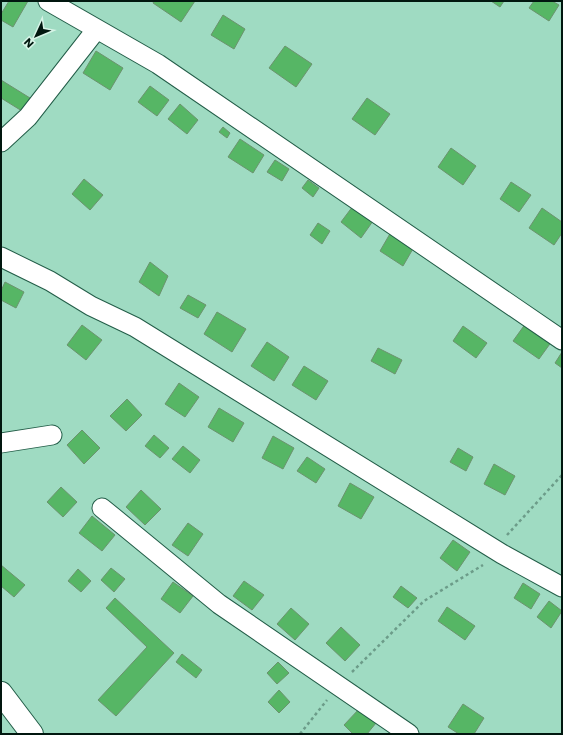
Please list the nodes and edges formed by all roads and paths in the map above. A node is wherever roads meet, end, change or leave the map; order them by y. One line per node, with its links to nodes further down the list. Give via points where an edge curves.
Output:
1 (48, 1): 2 (street)
2 (96, 30): 3 (street, via 28,116); 5 (street, via 158,64)
3 (1, 142)
4 (1, 257): 10 (street, via 135,327)
5 (562, 340)
6 (52, 435): 7 (street)
7 (1, 443)
8 (562, 475): 10 (path, via 506,536)
9 (102, 508): 12 (street, via 219,604)
10 (502, 554): 11 (street); 12 (path, via 424,600)
11 (562, 587)
12 (338, 686): 15 (path); 16 (street)
13 (1, 693): 14 (main road)
14 (32, 734)
15 (300, 734)
16 (409, 734)

